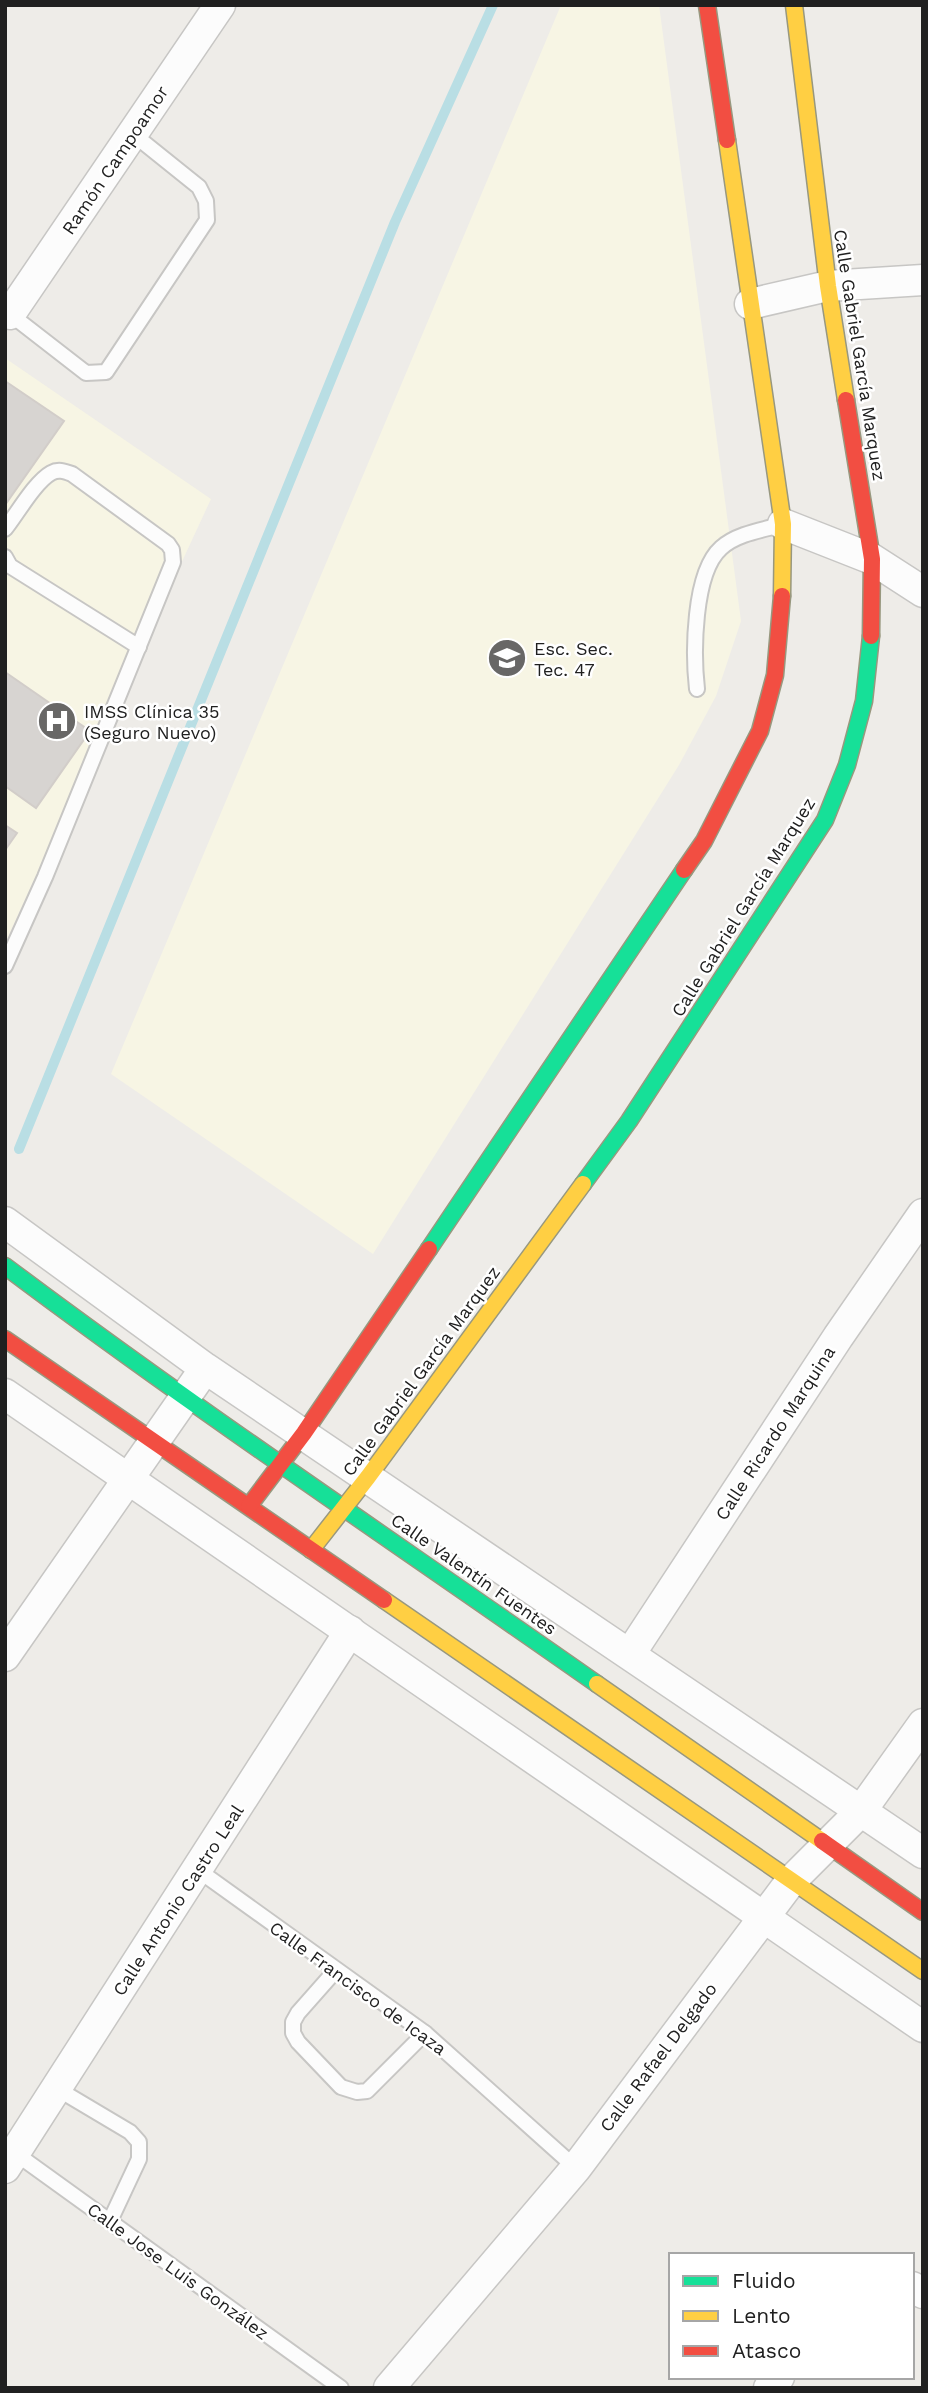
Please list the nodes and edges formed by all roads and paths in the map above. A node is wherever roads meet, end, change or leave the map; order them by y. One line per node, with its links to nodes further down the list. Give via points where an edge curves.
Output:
1 (220, 5): 4 (street, Ramón Campoamor)
2 (707, 5): 7 (street)
3 (794, 5): 6 (street, Calle Gabriel García Marquez)
4 (133, 134): 8 (street, Ramón Campoamor); 8 (lane, via 199,187 208,212 106,372 86,373)
5 (923, 280): 6 (street)
6 (828, 286): 7 (street); 12 (street, Calle Gabriel García Marquez)
7 (750, 304): 9 (street)
8 (8, 312)
9 (783, 524): 12 (street); 15 (lane, via 740,537 713,557 700,596 694,665); 24 (street, via 782,613 775,675 760,731 704,841)
10 (5, 529): 14 (lane, via 41,481 60,470 168,544 173,562)
11 (5, 557): 14 (lane, via 10,566)
12 (872, 559): 13 (street); 27 (street, Calle Gabriel García Marquez, via 872,622 864,701 847,765 825,821 629,1121)
13 (923, 592)
14 (139, 647): 16 (lane)
15 (697, 689)
16 (5, 966)
17 (923, 1214): 33 (street, Calle Ricardo Marquina)
18 (13, 1228): 21 (street)
19 (7, 1268): 23 (street, Calle Valentín Fuentes)
20 (5, 1339): 25 (street)
21 (205, 1368): 23 (street); 24 (street)
22 (5, 1394): 28 (street)
23 (186, 1396): 25 (street); 26 (street, Calle Valentín Fuentes)
24 (304, 1433): 26 (street); 27 (street)
25 (155, 1441): 28 (street); 29 (street)
26 (279, 1464): 29 (street); 30 (street, Calle Valentín Fuentes)
27 (369, 1477): 30 (street, Calle Gabriel García Marquez); 33 (street)
28 (128, 1479): 32 (street); 34 (street)
29 (249, 1506): 31 (street)
30 (344, 1507): 31 (street, Calle Gabriel García Marquez); 37 (street, Calle Valentín Fuentes)
31 (311, 1550): 40 (street)
32 (350, 1631): 39 (street, Calle Antonio Castro Leal); 42 (street)
33 (630, 1654): 36 (street)
34 (5, 1656)
35 (923, 1724): 36 (street, Calle Rafael Delgado)
36 (861, 1811): 37 (street, Calle Rafael Delgado); 38 (street)
37 (826, 1844): 40 (street, Calle Rafael Delgado); 41 (street, Calle Valentín Fuentes)
38 (923, 1853)
39 (198, 1870): 43 (lane, Calle Francisco de Icaza); 47 (street, Calle Antonio Castro Leal)
40 (791, 1881): 42 (street, Calle Rafael Delgado); 44 (street)
41 (923, 1912)
42 (763, 1917): 45 (street); 49 (street, Calle Rafael Delgado)
43 (336, 1970): 46 (lane, Calle Francisco de Icaza); 46 (lane, via 298,2013 293,2033 341,2087 367,2091)
44 (923, 1971)
45 (923, 2027)
46 (425, 2033): 49 (lane, Calle Francisco de Icaza)
47 (56, 2088): 48 (street, Calle Antonio Castro Leal); 50 (lane, via 139,2142 139,2159)
48 (10, 2160): 50 (lane, Calle Jose Luis González)
49 (576, 2168): 52 (street, Calle Rafael Delgado)
50 (110, 2221): 51 (lane, Calle Jose Luis González)
51 (341, 2388)
52 (389, 2388)

